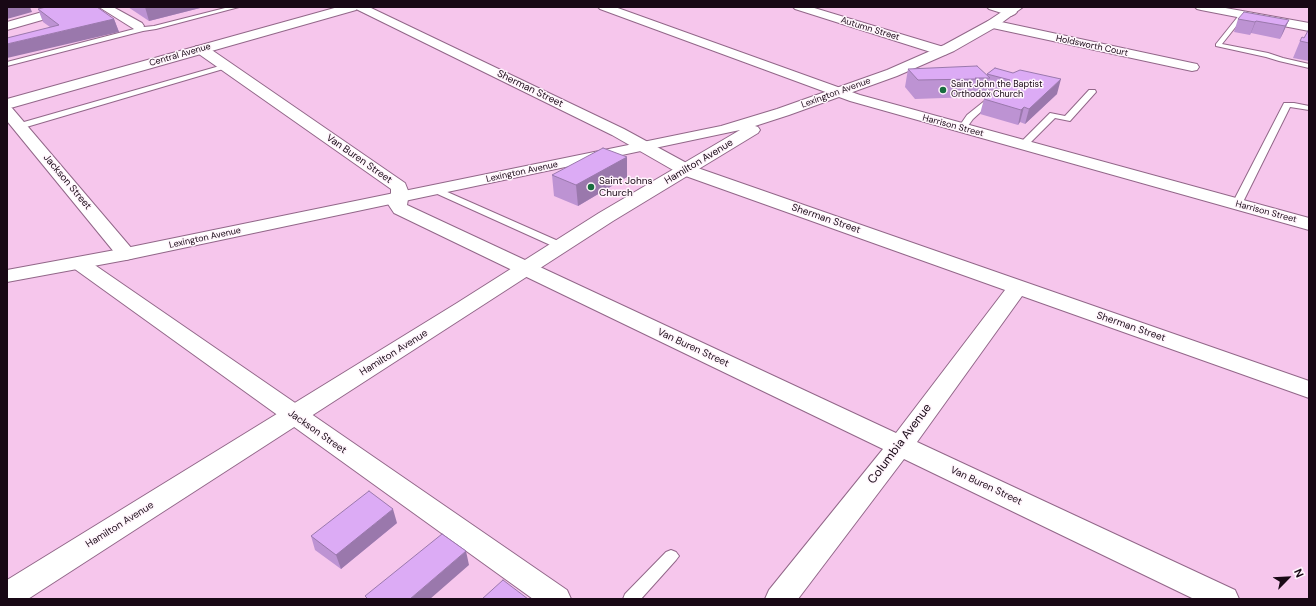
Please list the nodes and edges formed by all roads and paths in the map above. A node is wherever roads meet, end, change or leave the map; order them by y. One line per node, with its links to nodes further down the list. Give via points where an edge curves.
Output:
1 (73, 7): 13 (main road)
2 (105, 7): 15 (street)
3 (236, 7): 15 (lane)
4 (352, 7): 16 (main road, Central Avenue)
5 (360, 7): 32 (street, Sherman Street, via 618,132)
6 (604, 7): 23 (street, Harrison Street)
7 (799, 7): 17 (street, Autumn Street)
8 (993, 7): 10 (street)
9 (1201, 7): 11 (street)
10 (1014, 9): 12 (main road, Lexington Avenue)
11 (1242, 14): 14 (street); 19 (lane, via 1218,45)
12 (992, 24): 17 (main road, Lexington Avenue); 21 (street, Holdsworth Court)
13 (7, 26)
14 (1309, 27)
15 (140, 28): 18 (lane)
16 (201, 49): 20 (street, Van Buren Street); 25 (main road, Central Avenue)
17 (942, 51): 23 (main road, Lexington Avenue, via 913,68)
18 (7, 64)
19 (1309, 66)
20 (226, 67): 29 (lane); 35 (street, Van Buren Street, via 398,186)
21 (1192, 67)
22 (968, 80): 30 (lane, via 980,84 991,99 970,117)
23 (838, 92): 28 (main road, Lexington Avenue); 30 (street, Harrison Street)
24 (1092, 92): 31 (lane, via 1067,119 1053,115)
25 (7, 104)
26 (1309, 108): 36 (lane, via 1287,106)
27 (7, 111): 29 (street, Jackson Street)
28 (783, 112): 32 (main road, Lexington Avenue, via 724,130); 33 (main road, Hamilton Avenue)
29 (20, 126): 39 (street, Jackson Street)
30 (962, 128): 31 (street, Harrison Street)
31 (1024, 145): 36 (street, Harrison Street)
32 (643, 147): 33 (street, Sherman Street); 34 (main road, Lexington Avenue)
33 (686, 170): 38 (main road, Hamilton Avenue); 43 (street, Sherman Street)
34 (436, 190): 35 (main road, Lexington Avenue); 38 (lane)
35 (398, 198): 39 (main road, Lexington Avenue); 41 (street, Van Buren Street, via 397,204 400,209)
36 (1237, 204): 37 (street, Harrison Street)
37 (1309, 224)
38 (560, 246): 41 (main road, Hamilton Avenue)
39 (126, 254): 40 (main road, Lexington Avenue)
40 (78, 263): 42 (main road, Lexington Avenue); 45 (street, Jackson Street)
41 (526, 269): 45 (main road, Hamilton Avenue); 46 (street, Van Buren Street)
42 (7, 276)
43 (1018, 287): 44 (street, Sherman Street); 46 (street, Columbia Avenue)
44 (1309, 390)
45 (293, 415): 48 (main road, Hamilton Avenue); 49 (street, Jackson Street)
46 (900, 446): 51 (street, Columbia Avenue); 52 (street, Van Buren Street)
47 (671, 556): 50 (lane)
48 (7, 596)
49 (556, 599)
50 (631, 599)
51 (780, 599)
52 (1224, 599)

